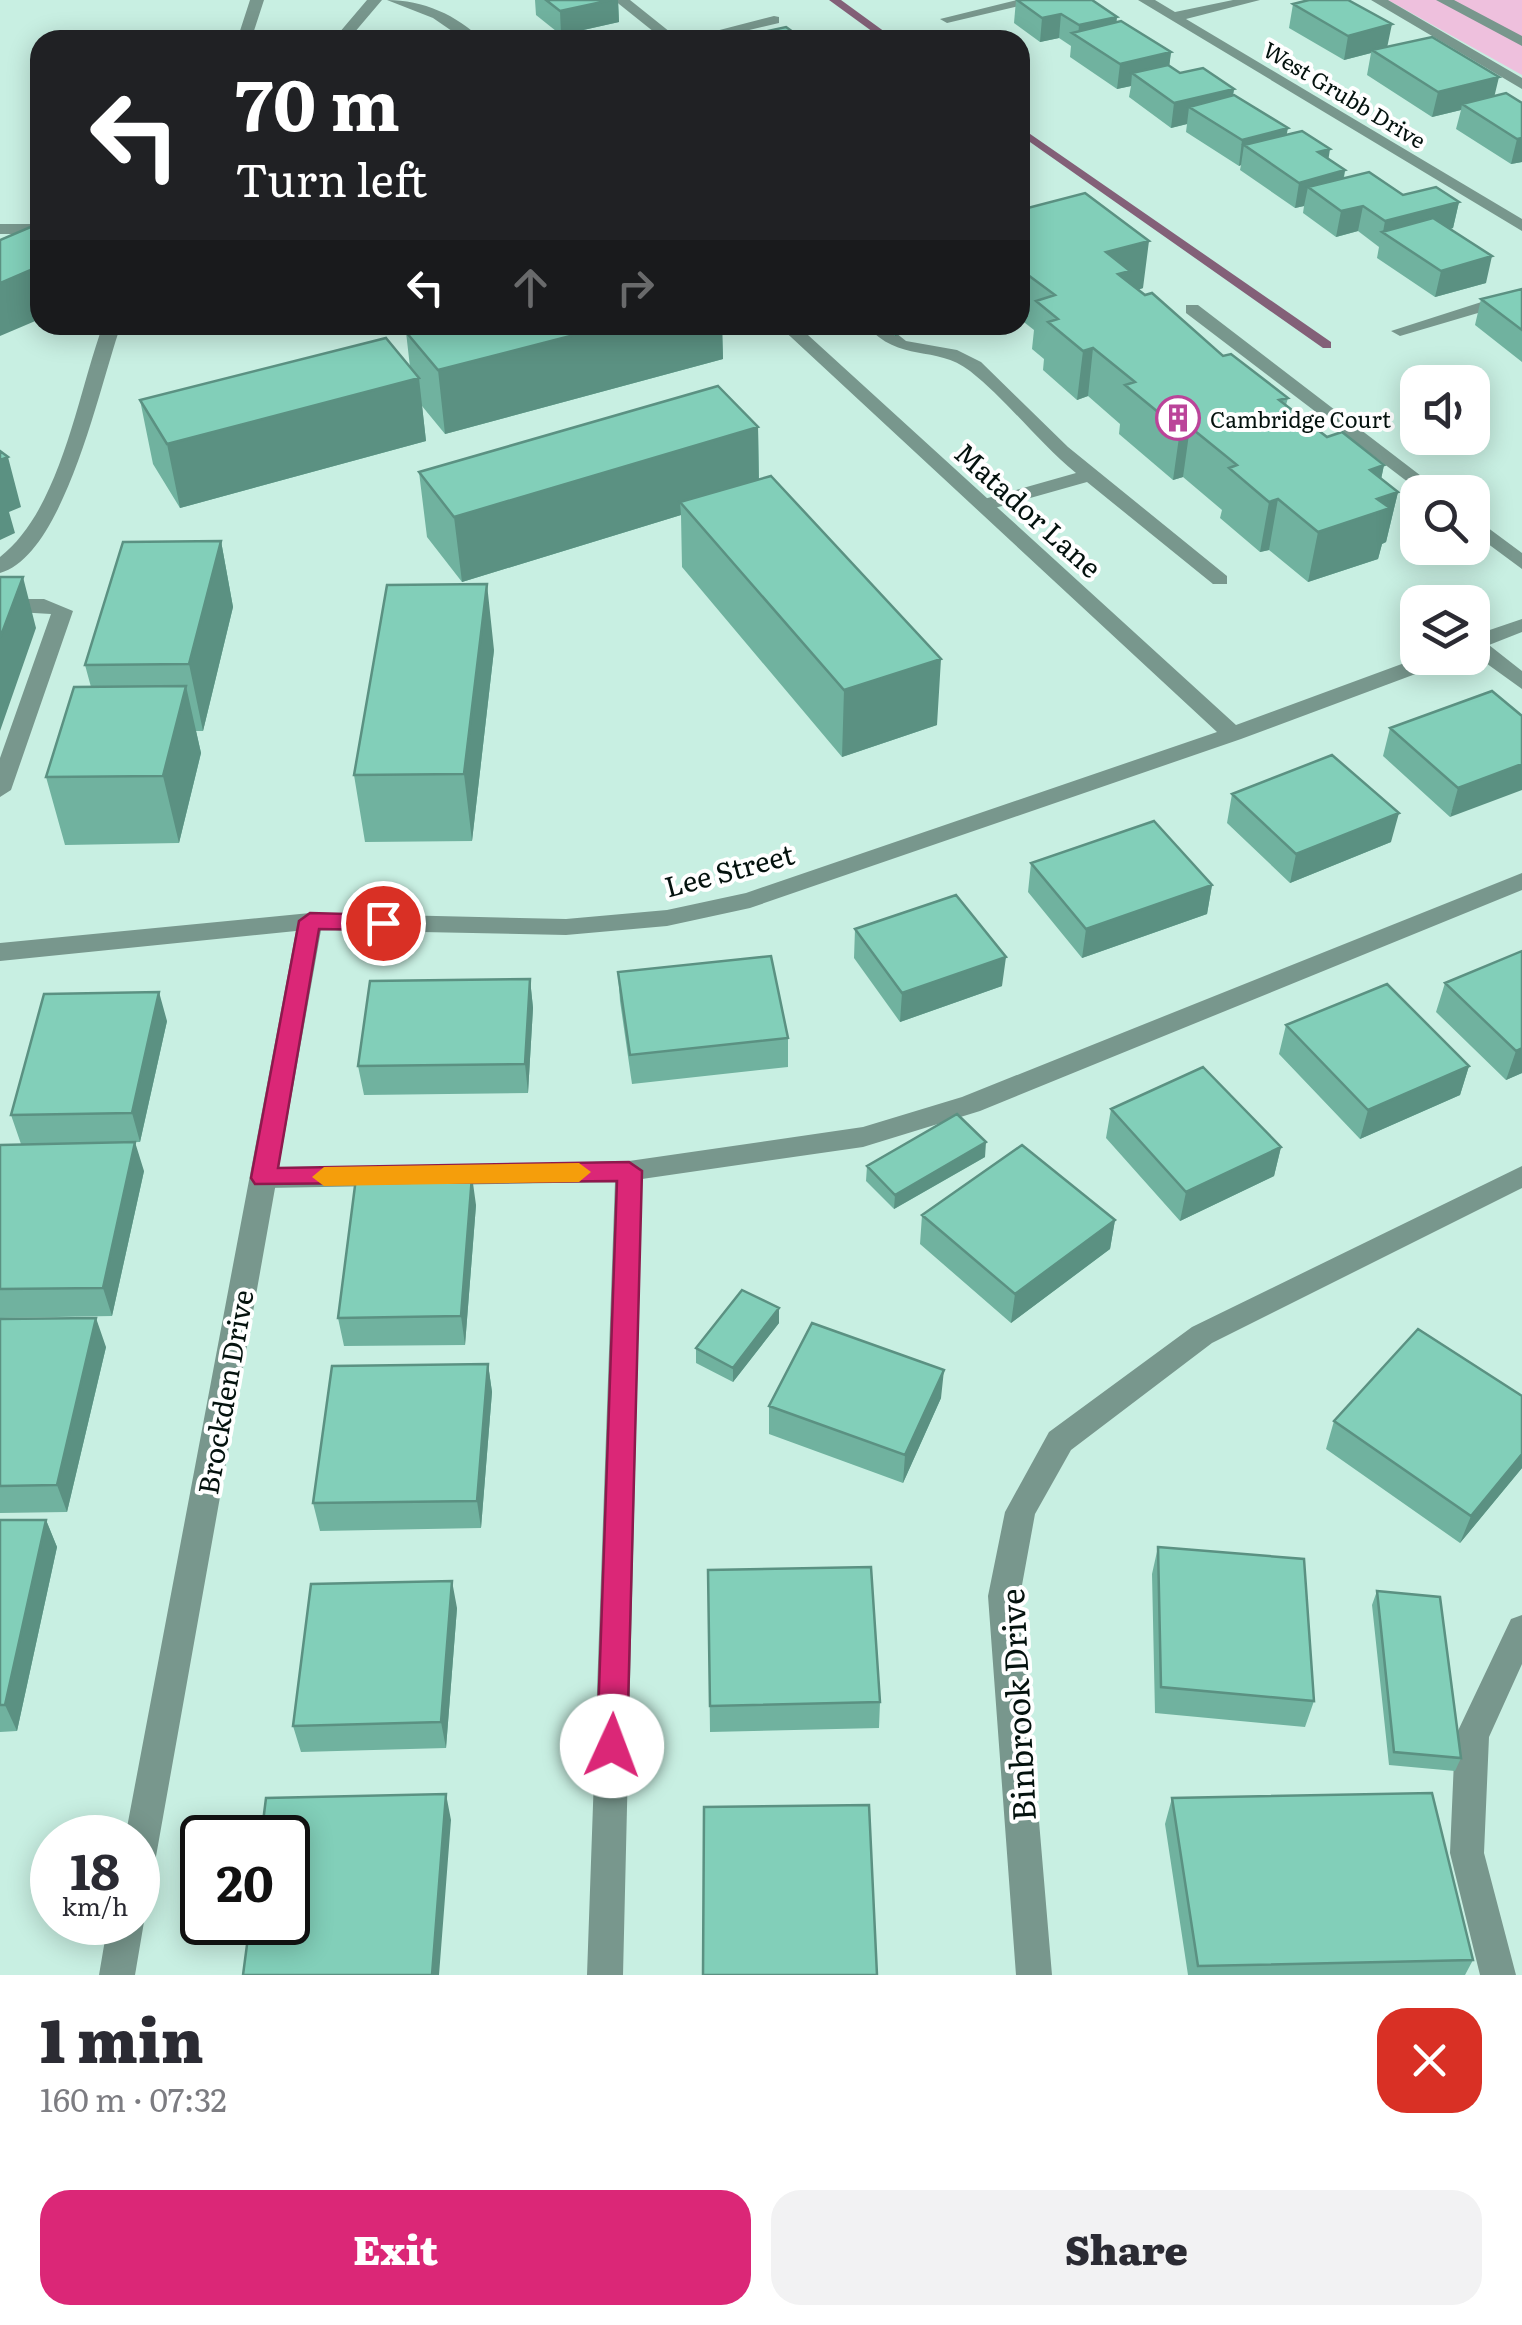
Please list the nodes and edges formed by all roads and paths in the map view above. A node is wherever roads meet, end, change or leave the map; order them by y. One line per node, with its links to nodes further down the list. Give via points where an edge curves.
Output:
1 (257, 0): 13 (street)
2 (375, 0): 14 (street)
3 (394, 0): 15 (street)
4 (621, 0): 16 (street)
5 (1037, 0): 11 (street)
6 (1145, 0): 10 (street, West Grubb Drive)
7 (1252, 0): 10 (street)
8 (1378, 0): 19 (street)
9 (1443, 0): 18 (street)
10 (1173, 17): 21 (street, West Grubb Drive)
11 (947, 19)
12 (774, 20): 17 (street)
13 (247, 30)
14 (349, 30)
15 (460, 30)
16 (660, 30)
17 (731, 30)
18 (1522, 42)
19 (1522, 84)
20 (1522, 206): 21 (street)
21 (1500, 213): 22 (street, West Grubb Drive)
22 (1522, 226)
23 (30, 229): 24 (street)
24 (0, 230)
25 (1522, 294): 27 (street)
26 (1192, 309): 32 (street)
27 (1400, 331)
28 (108, 335): 36 (street, via 39,529)
29 (798, 335): 33 (street, Matador Lane)
30 (888, 335): 31 (street, via 975,366)
31 (1091, 475): 33 (street); 37 (street)
32 (1411, 475)
33 (984, 505): 44 (street, Matador Lane)
34 (1490, 536): 35 (street)
35 (1522, 562)
36 (0, 567)
37 (1220, 580)
38 (0, 605): 45 (street, via 63,611)
39 (1522, 625): 40 (street)
40 (1490, 637)
41 (1490, 657): 43 (street)
42 (1400, 672): 44 (street, Lee Street)
43 (1522, 682)
44 (1233, 734): 47 (street, Lee Street, via 750,900 667,918 566,928)
45 (0, 790)
46 (1522, 882): 49 (street, via 971,1104 863,1137)
47 (310, 921): 48 (street, Lee Street); 51 (street, Brockden Drive)
48 (0, 953)
49 (629, 1171): 51 (street); 56 (street)
50 (1522, 1176): 57 (street, Binbrook Drive, via 1202,1335 1060,1441 1020,1512 1004,1596)
51 (264, 1178): 53 (street, Brockden Drive)
52 (1522, 1629): 58 (street, via 1472,1738 1467,1852)
53 (147, 1815)
54 (122, 1945): 55 (street)
55 (117, 1975)
56 (605, 1975)
57 (1034, 1975)
58 (1498, 1975)

